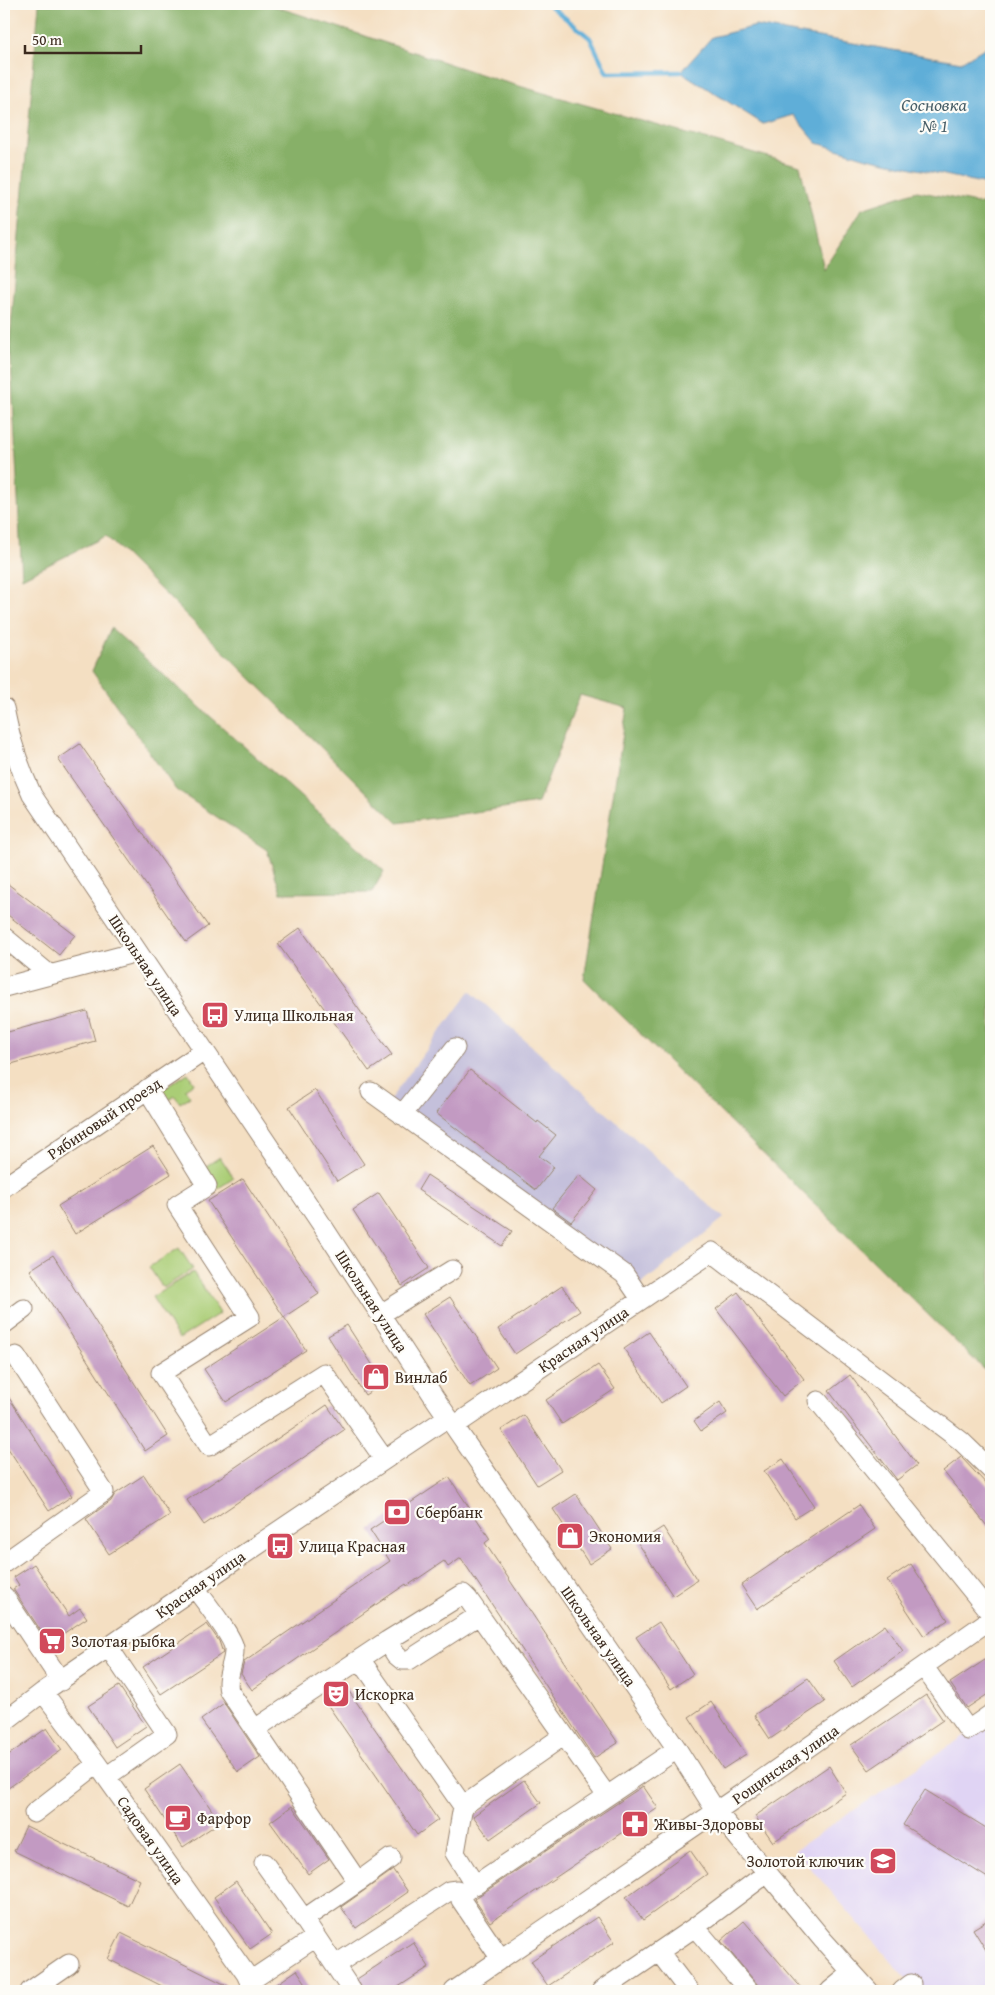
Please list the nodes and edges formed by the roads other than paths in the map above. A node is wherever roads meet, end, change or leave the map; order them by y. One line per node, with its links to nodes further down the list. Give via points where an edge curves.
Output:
1 (4, 708): 3 (street, Школьная улица, via 19,766 32,796)
2 (4, 937): 4 (street)
3 (137, 952): 4 (street); 7 (street, Школьная улица)
4 (50, 975): 5 (street)
5 (4, 987)
6 (455, 1048): 10 (street)
7 (204, 1051): 8 (street, Рябиновый проезд); 15 (street, Школьная улица)
8 (147, 1088): 11 (street, Рябиновый проезд); 20 (street, via 207,1186 177,1205 250,1317 161,1373 209,1446 324,1373)
9 (371, 1092): 10 (street)
10 (402, 1115): 13 (street, via 624,1274)
11 (4, 1186)
12 (452, 1270): 15 (street)
13 (641, 1299): 19 (street, Красная улица); 21 (street, Красная улица, via 712,1252 960,1440)
14 (24, 1310): 16 (street)
15 (381, 1314): 19 (street, Школьная улица)
16 (4, 1324)
17 (16, 1356): 22 (street, via 104,1492)
18 (818, 1401): 25 (street)
19 (451, 1421): 20 (street, Красная улица); 38 (street, Школьная улица)
20 (384, 1459): 23 (street, Красная улица)
21 (991, 1470)
22 (4, 1563)
23 (195, 1588): 29 (street, Красная улица); 36 (street, via 234,1643 227,1683)
24 (4, 1596): 32 (street)
25 (991, 1614)
26 (479, 1615): 28 (street, via 409,1660 402,1660); 28 (street, via 463,1594); 37 (street)
27 (991, 1620): 31 (street, Рощинская улица)
28 (387, 1641): 30 (street)
29 (109, 1648): 32 (street, Красная улица); 39 (street, via 167,1734)
30 (360, 1660): 36 (street); 41 (street)
31 (924, 1666): 34 (street, via 968,1730); 42 (street, Рощинская улица)
32 (61, 1681): 33 (street, Красная улица)
33 (44, 1692): 35 (street, Красная улица); 39 (street, Садовая улица)
34 (991, 1714)
35 (4, 1722)
36 (255, 1729): 47 (street)
37 (563, 1736): 40 (street); 41 (street)
38 (677, 1749): 40 (street); 42 (street, Школьная улица)
39 (102, 1770): 43 (street); 57 (street, Садовая улица)
40 (607, 1796): 48 (street)
41 (462, 1806): 48 (street, via 455,1853)
42 (716, 1811): 46 (street, Школьная улица); 53 (street, Рощинская улица)
43 (34, 1813)
44 (391, 1858): 47 (street)
45 (264, 1863): 49 (street)
46 (767, 1872): 50 (street); 56 (street, Школьная улица)
47 (358, 1882): 49 (street)
48 (469, 1889): 53 (street, via 462,1900); 55 (street, via 449,1891)
49 (304, 1919): 51 (street)
50 (695, 1927): 52 (street); 63 (street)
51 (316, 1937): 55 (street); 57 (street)
52 (659, 1952): 61 (street); 62 (street)
53 (502, 1958): 60 (street, Рощинская улица)
54 (69, 1964): 58 (street)
55 (335, 1965): 59 (street)
56 (852, 1973): 64 (street); 65 (street, Школьная улица)
57 (252, 1986)
58 (30, 1991)
59 (352, 1991)
60 (454, 1991)
61 (601, 1991)
62 (689, 1991)
63 (749, 1991)
64 (830, 1991)
65 (869, 1991)

